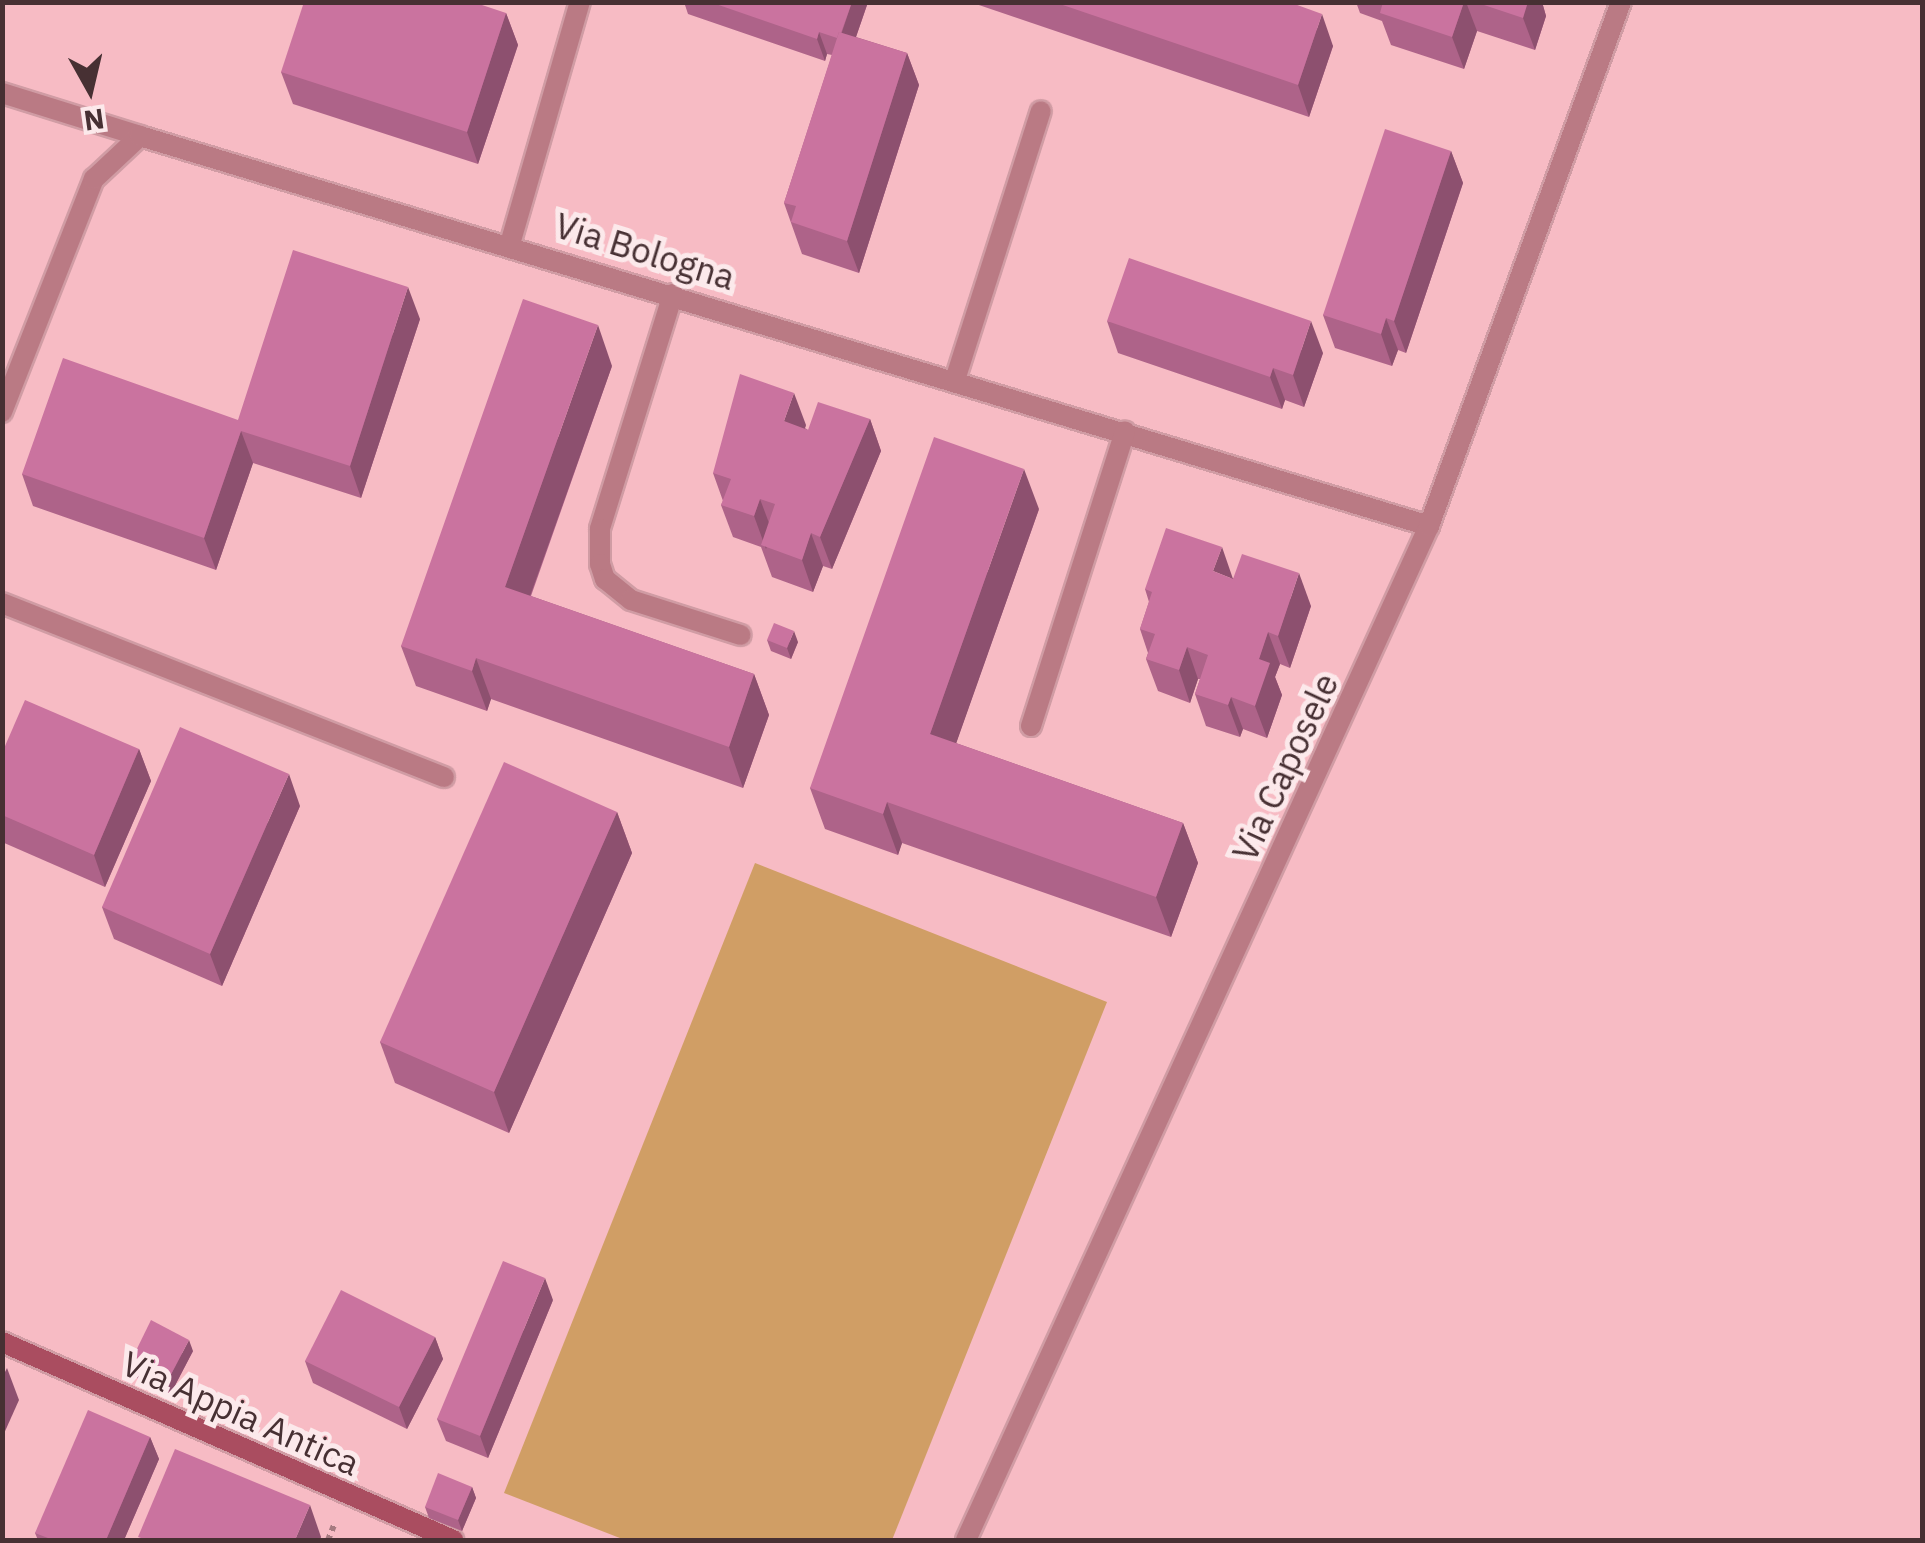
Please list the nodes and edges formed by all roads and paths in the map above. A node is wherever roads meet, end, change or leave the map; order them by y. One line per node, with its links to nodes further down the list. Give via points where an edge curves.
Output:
1 (580, 2): 6 (street)
2 (1621, 2): 11 (street, Via Caposele)
3 (2, 92): 5 (street, Via Bologna)
4 (1041, 111): 8 (street)
5 (140, 136): 6 (street, Via Bologna); 9 (street, via 94,179)
6 (510, 244): 7 (street, Via Bologna)
7 (673, 294): 8 (street, Via Bologna); 13 (street, via 600,529 600,564 605,579 632,600)
8 (956, 380): 10 (street, Via Bologna)
9 (2, 412)
10 (1124, 432): 11 (street, Via Bologna); 14 (street)
11 (1429, 526): 18 (street, Via Caposele)
12 (2, 604): 15 (street)
13 (742, 636)
14 (1030, 726)
15 (444, 777)
16 (2, 1342): 17 (street, Via Appia Antica)
17 (454, 1540)
18 (966, 1540)

